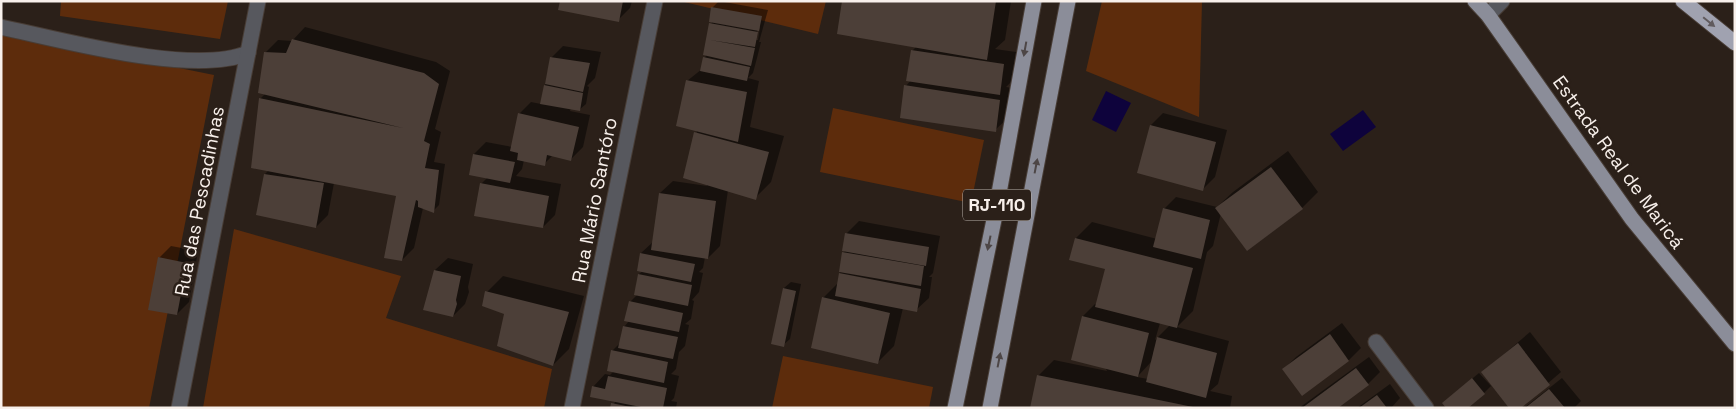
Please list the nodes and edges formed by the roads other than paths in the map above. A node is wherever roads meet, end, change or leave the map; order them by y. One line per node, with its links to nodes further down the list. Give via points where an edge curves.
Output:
1 (258, 1): 11 (street, Rua das Pescadinhas)
2 (655, 1): 15 (street, Rua Mário Santóro)
3 (1034, 1): 16 (main road, RJ-110, one-way to 16)
4 (1068, 1): 17 (main road, RJ-110, one-way to 4)
5 (1475, 1): 8 (main road, Estrada Real de Maricá)
6 (1502, 1): 8 (street)
7 (1683, 1): 10 (highway, one-way to 10)
8 (1488, 15): 13 (main road, Estrada Real de Maricá, via 1632,219)
9 (1, 27): 11 (street, via 162,58 234,59)
10 (1735, 43)
11 (248, 53): 14 (street, Rua das Pescadinhas)
12 (1376, 342): 18 (street)
13 (1735, 344)
14 (179, 408)
15 (572, 408)
16 (955, 408)
17 (990, 408)
18 (1426, 408)

